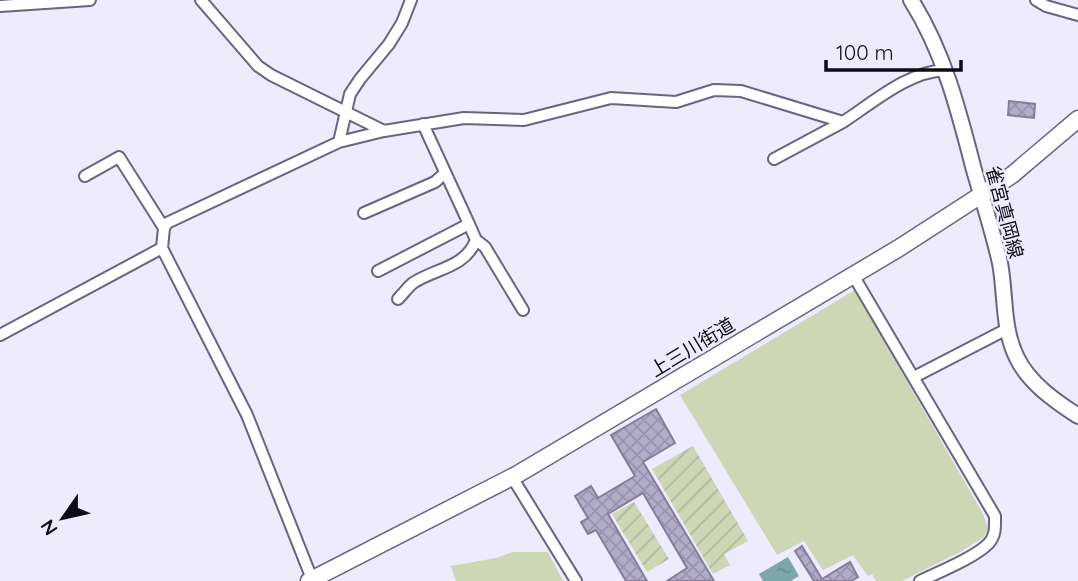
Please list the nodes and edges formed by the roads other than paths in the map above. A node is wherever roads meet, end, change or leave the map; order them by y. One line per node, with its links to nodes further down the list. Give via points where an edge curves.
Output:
1 (90, 0): 6 (street)
2 (201, 0): 9 (street, via 258,66)
3 (411, 0): 9 (street, via 402,23 355,87)
4 (911, 0): 8 (main road, 雀宮真岡線)
5 (1036, 0): 7 (street)
6 (0, 6)
7 (1078, 15)
8 (945, 70): 11 (street, via 909,79); 18 (main road, 雀宮真岡線)
9 (345, 111): 13 (street); 14 (street)
10 (1078, 119): 18 (main road, 上三川街道, via 1032,160)
11 (843, 122): 12 (street, via 741,91 714,90 676,102 611,98 524,120 464,118); 15 (street)
12 (423, 124): 13 (street); 16 (street)
13 (384, 131): 14 (street)
14 (339, 142): 21 (street)
15 (774, 159)
16 (445, 173): 19 (street, via 435,182); 20 (street)
17 (85, 176): 21 (street, via 119,157)
18 (981, 196): 25 (main road, 上三川街道); 28 (main road, 雀宮真岡線, via 1000,265)
19 (364, 213)
20 (469, 224): 22 (street); 24 (street)
21 (164, 228): 23 (street)
22 (476, 240): 26 (street, via 462,261 413,283); 27 (street, via 485,247)
23 (162, 248): 29 (street); 33 (street, via 247,415)
24 (378, 271)
25 (853, 275): 30 (street); 32 (main road, 上三川街道)
26 (398, 299)
27 (523, 310)
28 (1007, 329): 30 (street); 31 (main road, 雀宮真岡線, via 1027,373)
29 (0, 335)
30 (914, 377): 35 (street, via 995,516 989,543)
31 (1078, 416)
32 (513, 477): 33 (main road, 上三川街道); 34 (street)
33 (310, 580)
34 (576, 581)
35 (920, 581)

